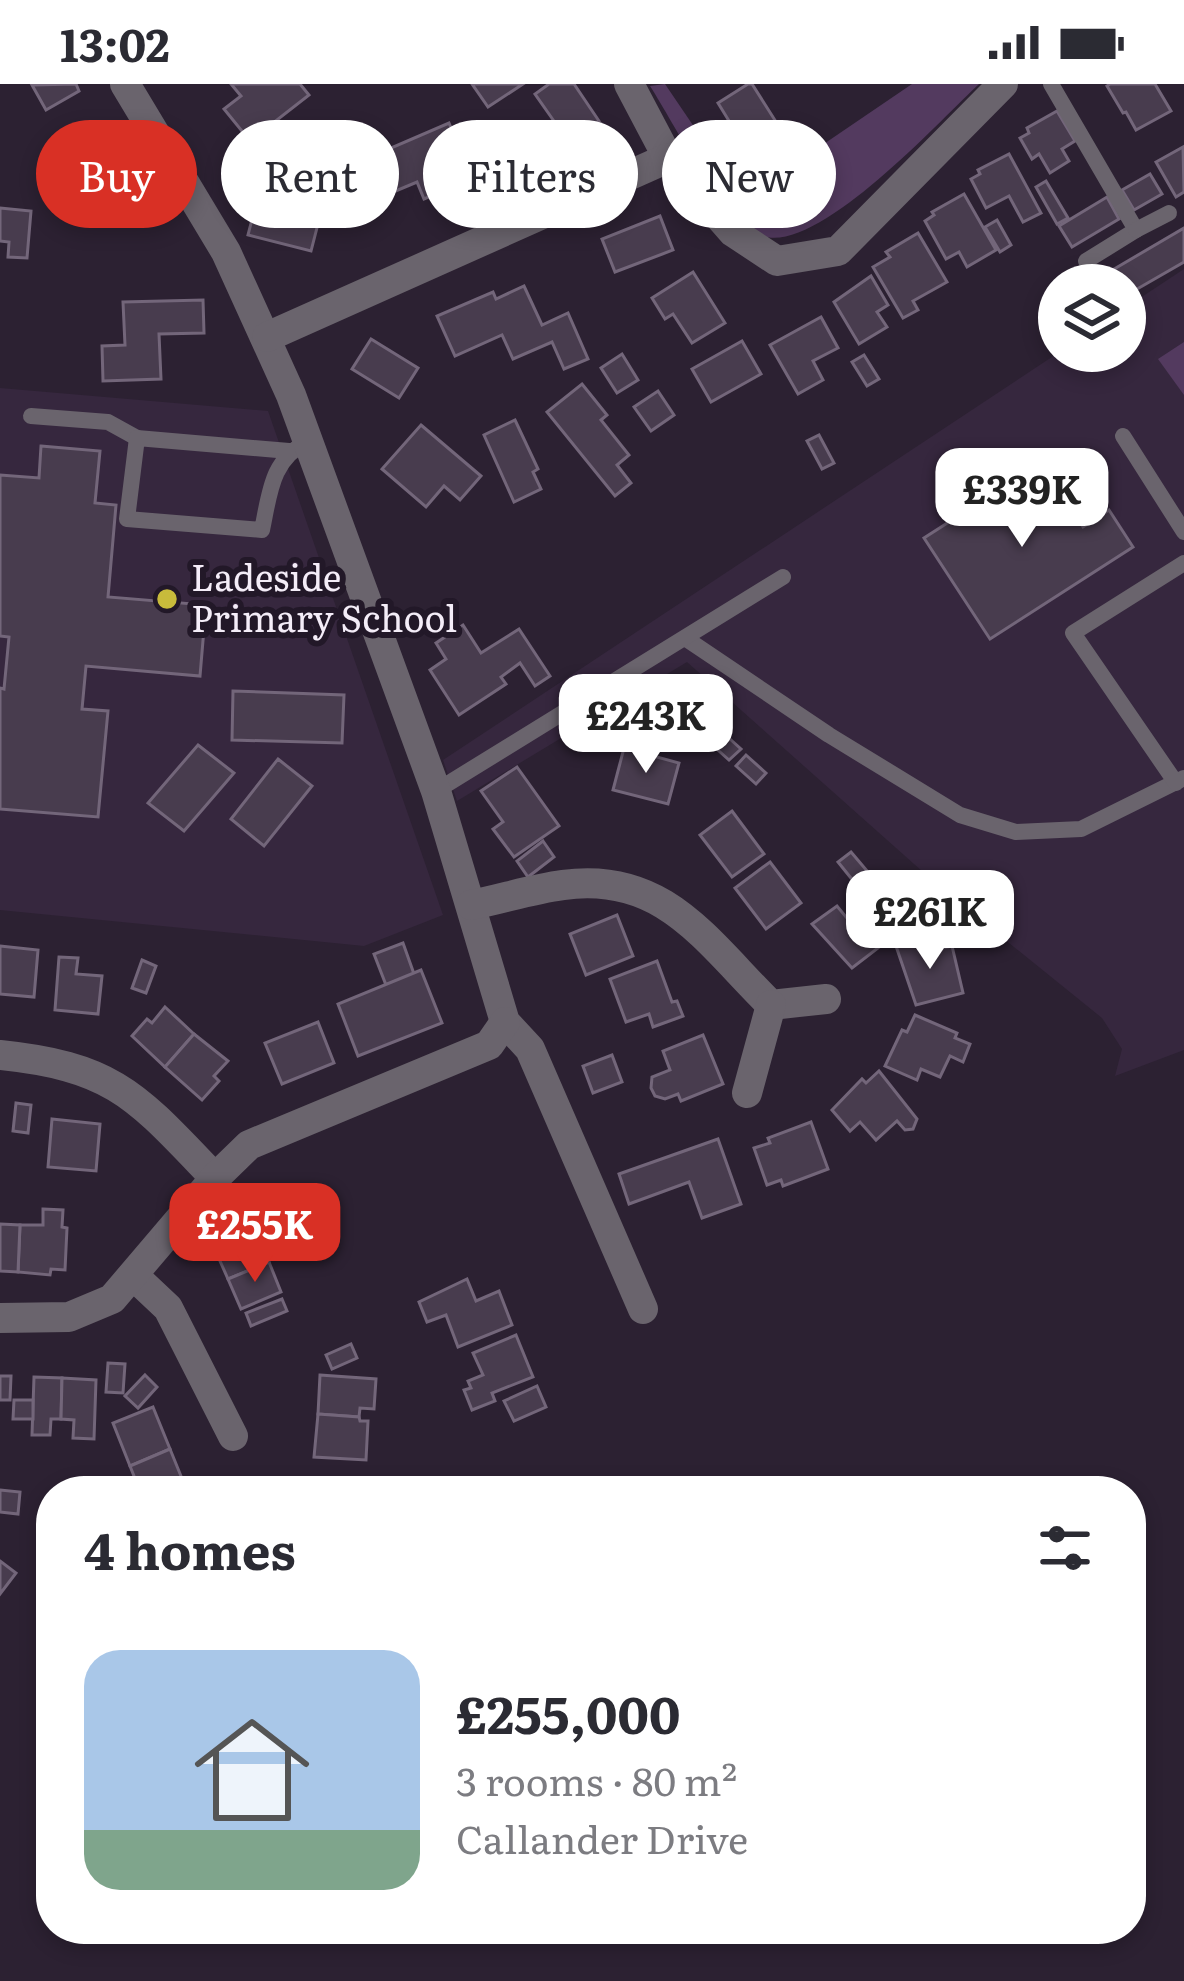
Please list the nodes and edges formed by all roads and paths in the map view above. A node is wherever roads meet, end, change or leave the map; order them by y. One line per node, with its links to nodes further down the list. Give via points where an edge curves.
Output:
1 (125, 84): 11 (street)
2 (629, 84): 5 (street)
3 (1003, 84): 8 (street, via 838,251 777,261)
4 (1051, 84): 9 (lane)
5 (662, 147)
6 (662, 161): 11 (street)
7 (1168, 214): 9 (lane)
8 (729, 228)
9 (1136, 230): 10 (lane)
10 (1086, 261)
11 (267, 337): 15 (street)
12 (31, 416): 14 (lane, via 108,422)
13 (1124, 436): 16 (lane)
14 (137, 438): 15 (lane); 15 (lane, via 127,519 262,530 274,474)
15 (298, 446): 21 (street)
16 (1184, 532)
17 (1184, 563): 20 (lane, via 1073,633)
18 (783, 577): 19 (lane)
19 (685, 638): 20 (lane, via 960,815 1016,832 1081,830); 21 (lane)
20 (1180, 780)
21 (436, 791): 22 (street)
22 (471, 904): 24 (street, via 563,885 640,890 667,903); 25 (street)
23 (826, 999): 24 (street)
24 (771, 1005): 27 (street)
25 (505, 1022): 28 (street, via 489,1046 249,1145); 30 (street, via 530,1049)
26 (0, 1055): 28 (street, via 80,1067 133,1095)
27 (747, 1093)
28 (215, 1178): 29 (street)
29 (133, 1275): 31 (street, via 112,1300 69,1317); 32 (street, via 168,1308)
30 (643, 1309)
31 (0, 1318)
32 (232, 1436)

